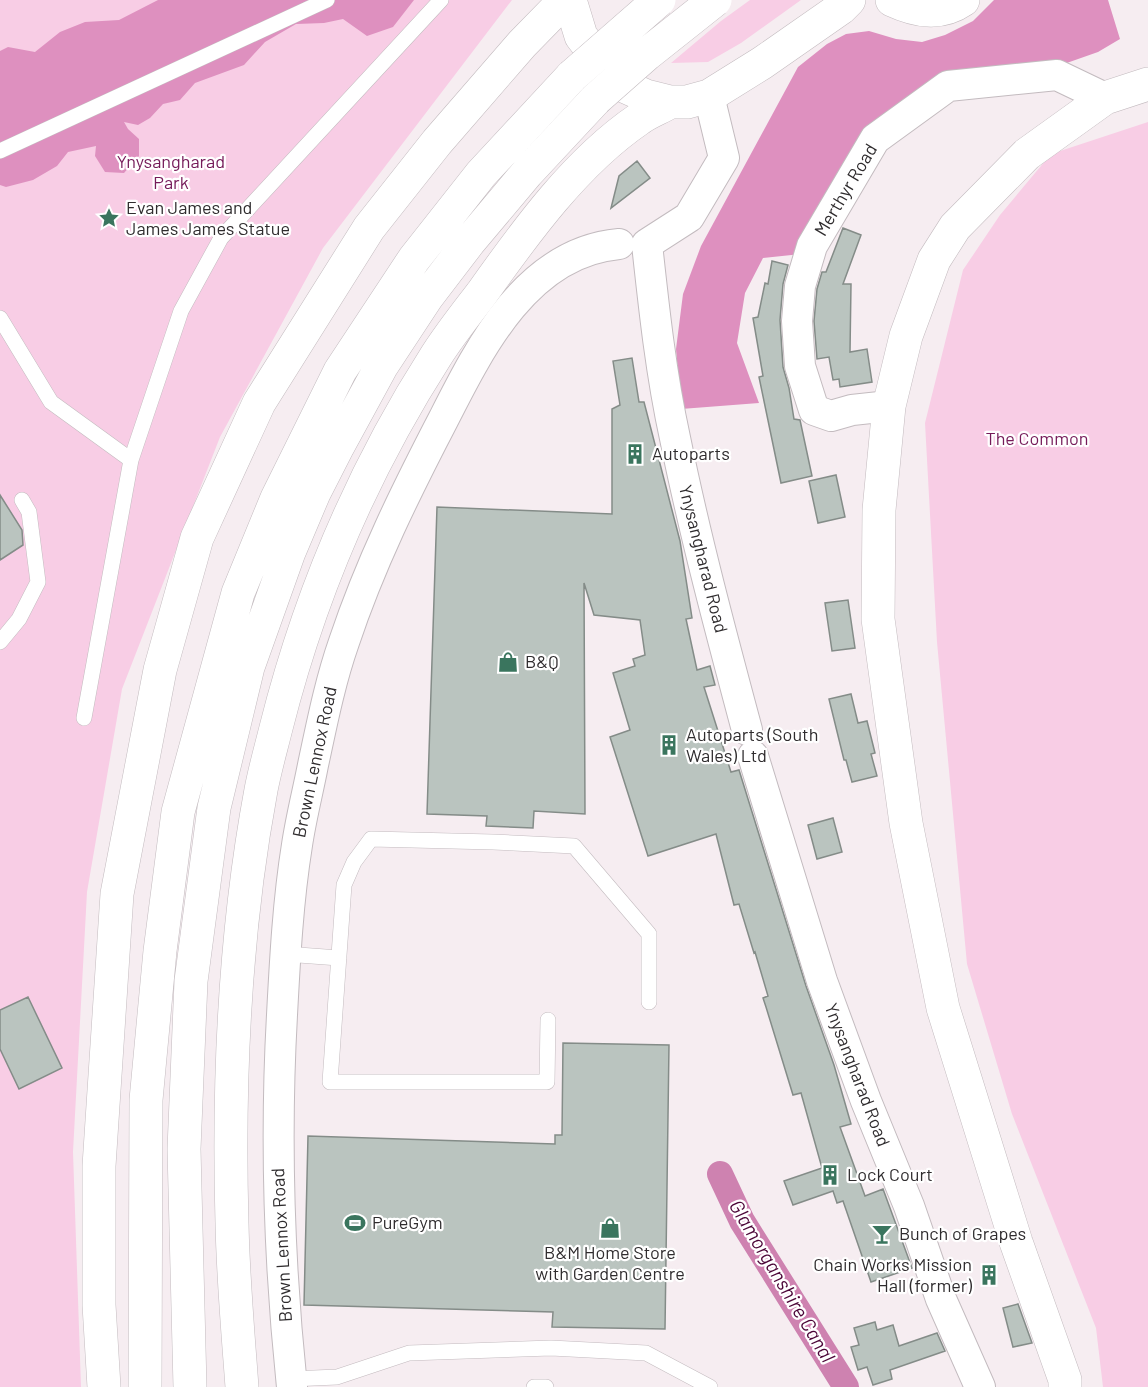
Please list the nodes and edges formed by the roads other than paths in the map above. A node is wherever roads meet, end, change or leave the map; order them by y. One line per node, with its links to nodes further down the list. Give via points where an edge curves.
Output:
1 (327, 0): 14 (lane)
2 (441, 0): 18 (lane, via 221,238 181,311)
3 (565, 0): 27 (main road, via 506,62 369,228 259,403 197,538 160,670 117,894 99,1166 99,1305)
4 (570, 0): 13 (main road, via 581,36 603,65 626,87)
5 (659, 0): 28 (main road, bridge, via 572,76 481,174 414,259 340,371 277,498 238,593 178,812 160,951 146,1100)
6 (715, 0): 29 (main road, bridge, via 596,99 469,242 381,367 310,502 289,552 248,667 214,808 191,981 184,1149)
7 (849, 0): 11 (main road)
8 (892, 0): 9 (main road, via 914,8 937,10 952,8)
9 (963, 0)
10 (1148, 84): 12 (main road)
11 (710, 96): 13 (main road); 15 (street, via 724,158 689,217)
12 (1105, 98): 17 (main road, via 1028,154 955,227 934,260 921,291); 17 (street, Merthyr Road, via 1057,75 948,86 874,139 812,246 800,285 800,366 814,410 831,417)
13 (670, 102): 30 (main road, via 641,117 616,137 556,194 437,354 394,425 361,491 307,622 261,788 244,904 232,1086 232,1223)
14 (0, 151)
15 (633, 244): 22 (street, Brown Lennox Road, via 597,246 575,255 524,292 498,322 475,358 376,554 327,697 297,840); 34 (street, Ynysangharad Road, via 657,338 705,574 750,743 822,981 941,1299)
16 (0, 318): 18 (lane, via 51,402)
17 (889, 406): 35 (main road, via 879,510 878,619 906,823 943,1008)
18 (131, 460): 21 (lane)
19 (22, 500): 20 (lane, via 29,512 38,582 19,619)
20 (0, 642)
21 (84, 718)
22 (285, 954): 23 (lane); 26 (street, Brown Lennox Road, via 278,1137 280,1252)
23 (339, 958): 24 (lane, via 344,885 354,862 371,839 574,846 649,934); 25 (lane, via 330,1082 547,1082)
24 (649, 1002)
25 (548, 1020)
26 (291, 1383): 33 (lane, via 337,1377 409,1353 551,1348 646,1353)
27 (104, 1387)
28 (145, 1387)
29 (190, 1387)
30 (242, 1387)
31 (534, 1387): 32 (lane)
32 (546, 1387)
33 (710, 1387)
34 (980, 1387)
35 (1065, 1387)

